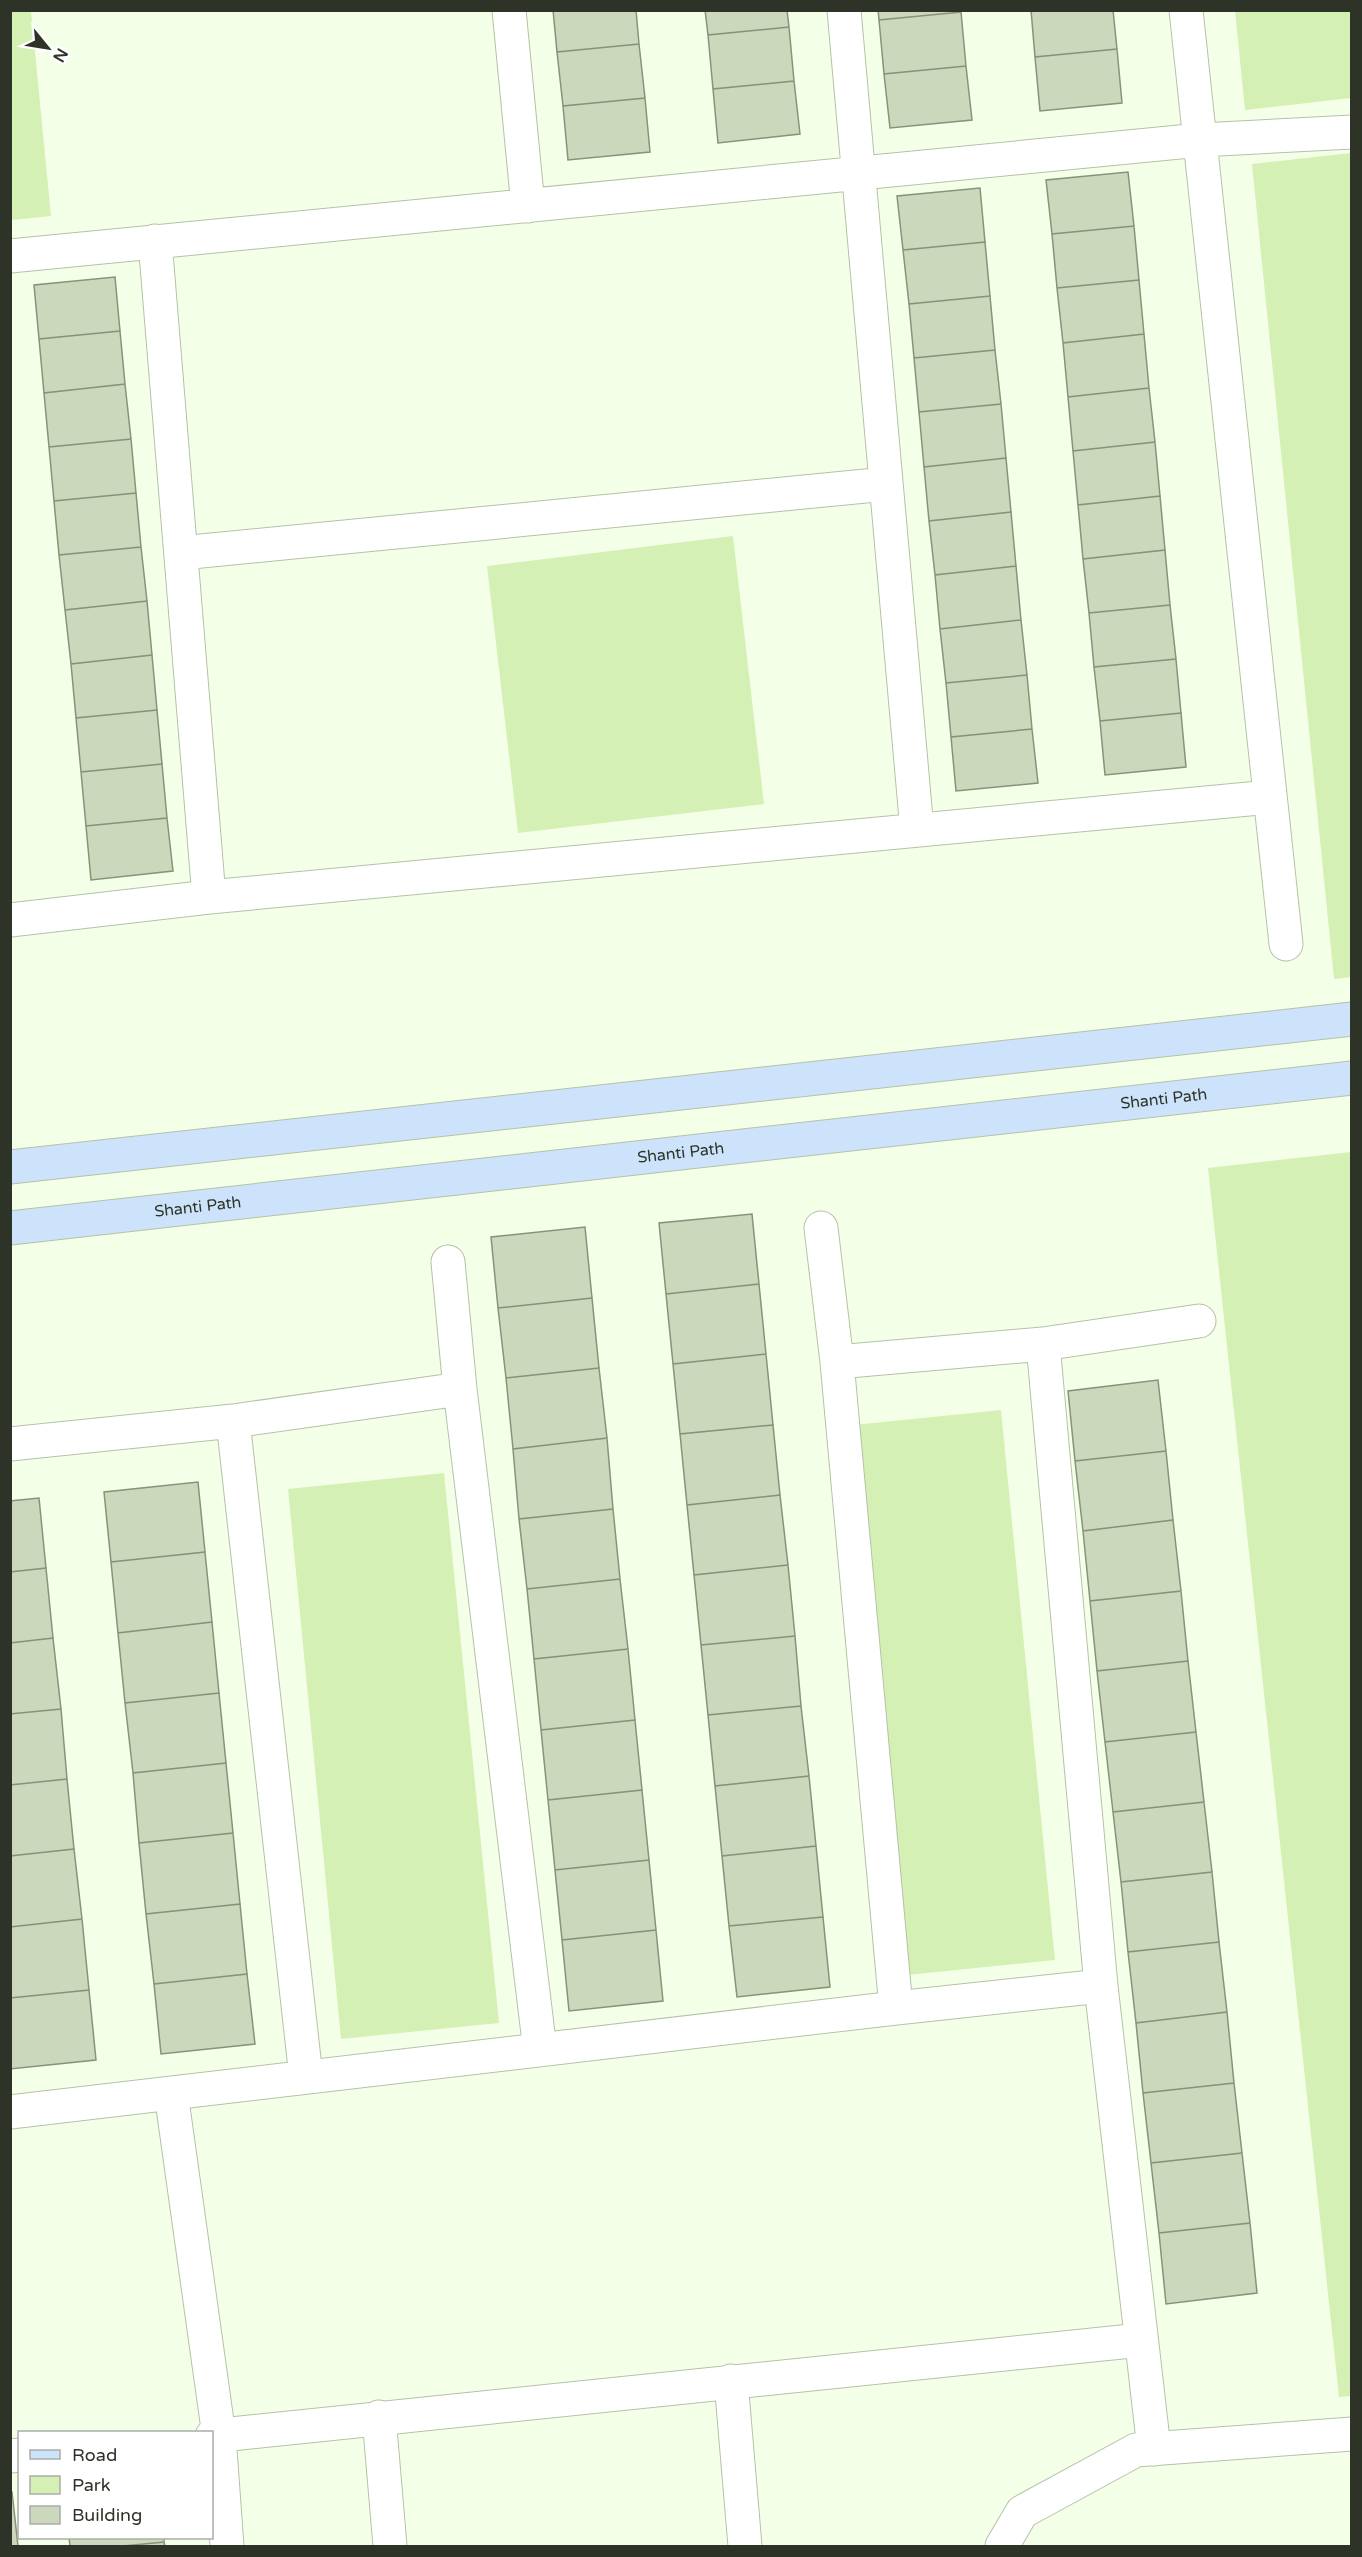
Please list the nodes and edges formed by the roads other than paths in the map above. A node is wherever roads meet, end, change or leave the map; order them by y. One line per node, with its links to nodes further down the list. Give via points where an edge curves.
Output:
1 (509, 10): 7 (street)
2 (844, 10): 6 (street)
3 (1186, 10): 5 (street)
4 (1352, 132): 5 (street)
5 (1200, 141): 6 (street); 12 (street)
6 (859, 174): 7 (street); 10 (street)
7 (528, 206): 8 (street)
8 (155, 241): 9 (street); 11 (street)
9 (10, 256)
10 (886, 484): 11 (street); 13 (street)
11 (181, 553): 14 (street)
12 (1270, 797): 13 (street); 16 (street)
13 (917, 830): 14 (street)
14 (209, 897): 15 (street)
15 (10, 920)
16 (1286, 944)
17 (1352, 1019): 19 (main road)
18 (1352, 1078): 20 (main road, Shanti Path)
19 (10, 1167)
20 (10, 1228)
21 (820, 1228): 25 (street)
22 (448, 1262): 26 (street)
23 (1199, 1321): 24 (street)
24 (1043, 1344): 25 (street); 29 (street)
25 (837, 1362): 30 (street)
26 (460, 1389): 27 (street); 31 (street)
27 (233, 1421): 28 (street); 32 (street)
28 (10, 1444)
29 (1101, 1986): 30 (street); 35 (street)
30 (896, 2008): 31 (street)
31 (540, 2050): 32 (street)
32 (306, 2077): 33 (street)
33 (171, 2093): 34 (street); 39 (street)
34 (10, 2112)
35 (1141, 2340): 36 (street); 40 (street)
36 (731, 2381): 37 (street); 43 (street)
37 (379, 2417): 39 (street); 42 (street)
38 (1352, 2434): 40 (street)
39 (215, 2436): 41 (street)
40 (1154, 2449): 44 (street, via 1136,2450 1022,2512)
41 (226, 2547)
42 (390, 2547)
43 (745, 2547)
44 (1002, 2547)

